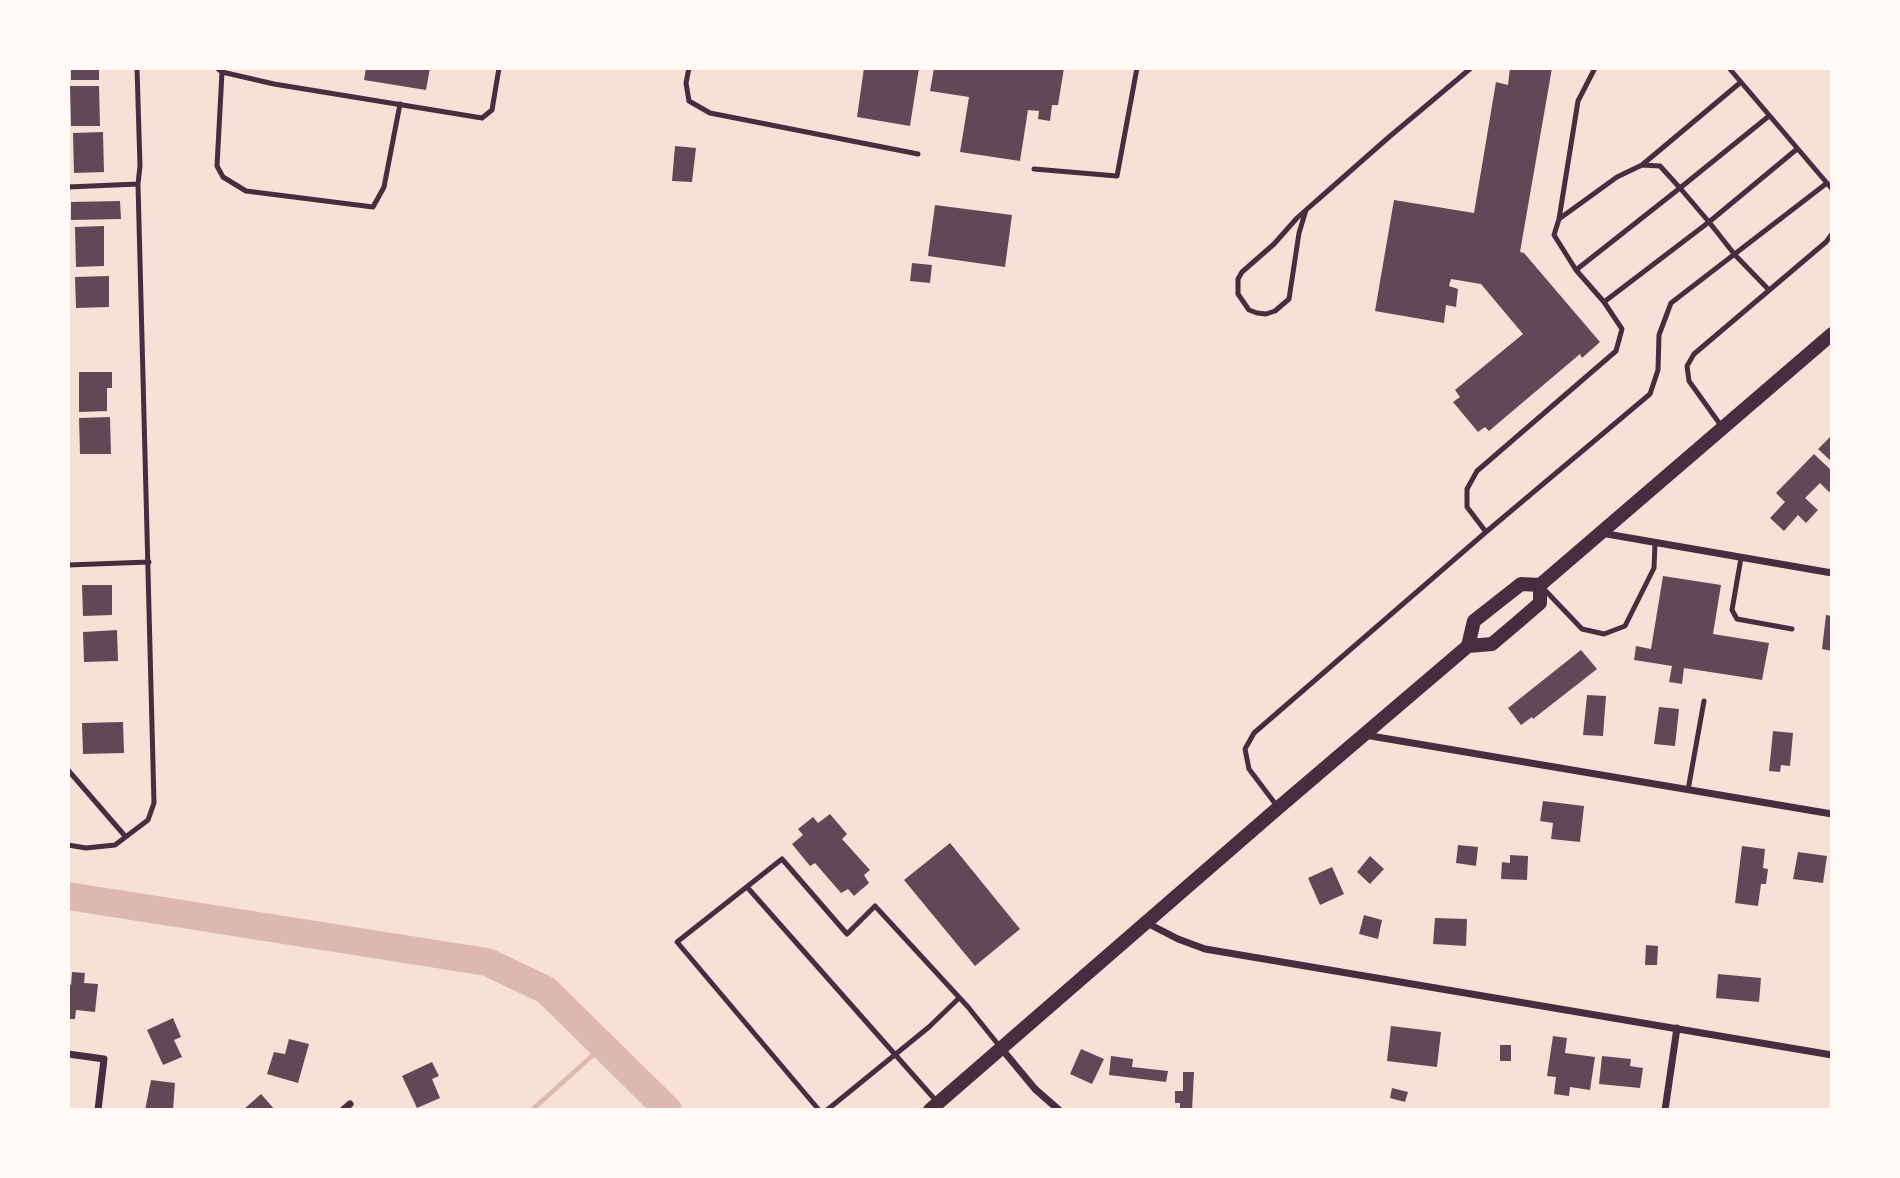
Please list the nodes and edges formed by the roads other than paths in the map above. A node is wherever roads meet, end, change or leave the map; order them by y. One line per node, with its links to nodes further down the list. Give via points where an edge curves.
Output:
1 (137, 68): 17 (lane)
2 (499, 68): 10 (lane, via 492,110 482,118)
3 (689, 68): 13 (lane, via 689,101 710,113)
4 (1138, 68): 15 (lane, via 1117,176)
5 (1471, 68): 21 (lane)
6 (1595, 68): 22 (lane, via 1578,101)
7 (1729, 68): 9 (lane)
8 (220, 70): 10 (lane); 10 (lane, via 217,166 223,177 246,191 373,207 384,187)
9 (1741, 82): 11 (lane); 14 (lane)
10 (400, 104)
11 (1769, 116): 12 (lane); 19 (lane)
12 (1797, 149): 16 (lane); 23 (lane)
13 (918, 154)
14 (1642, 165): 19 (lane, via 1660,166); 22 (lane, via 1617,177)
15 (1034, 169)
16 (1827, 183): 20 (lane); 25 (lane)
17 (138, 184): 18 (lane); 35 (lane)
18 (68, 187)
19 (1680, 188): 23 (lane); 26 (lane)
20 (1832, 189)
21 (1306, 210): 21 (lane, via 1238,279 1238,295 1249,310 1275,312 1289,299)
22 (1559, 219): 26 (lane, via 1554,234)
23 (1709, 222): 25 (lane); 28 (lane)
24 (1832, 234): 27 (lane)
25 (1735, 255): 27 (lane); 31 (lane, via 1671,303 1659,335 1658,370 1650,394)
26 (1576, 270): 28 (lane)
27 (1769, 290): 30 (lane, via 1694,354 1687,366 1689,381)
28 (1604, 302): 31 (lane, via 1622,329 1616,351 1477,471 1467,489 1467,507)
29 (1832, 334): 30 (main road)
30 (1722, 427): 32 (main road)
31 (1486, 531): 45 (lane, via 1254,733 1245,749 1249,769)
32 (1601, 533): 33 (street); 38 (main road)
33 (1655, 542): 34 (street); 38 (lane, via 1654,568 1625,626 1604,634 1582,629)
34 (1741, 558): 37 (street); 39 (lane, via 1732,610 1737,619)
35 (149, 562): 36 (lane); 47 (lane, via 154,803 148,820)
36 (68, 565)
37 (1832, 573)
38 (1540, 585): 40 (main road, via 1521,584 1474,621); 40 (main road, via 1540,603 1492,644)
39 (1792, 629)
40 (1468, 646): 42 (main road)
41 (1704, 701): 44 (lane)
42 (1365, 735): 44 (street); 45 (main road)
43 (68, 770): 47 (lane)
44 (1688, 790): 46 (street)
45 (1278, 808): 50 (main road)
46 (1832, 814)
47 (125, 836): 48 (lane, via 115,845)
48 (68, 845)
49 (747, 887): 51 (lane, via 782,859 847,934 875,906); 55 (lane); 61 (lane, via 677,942)
50 (1146, 923): 52 (street, via 1205,949); 53 (main road)
51 (960, 998): 53 (lane); 55 (lane)
52 (1677, 1028): 56 (street); 64 (street)
53 (1000, 1048): 58 (main road); 63 (street)
54 (68, 1054): 59 (street, via 104,1059)
55 (895, 1054): 58 (lane); 62 (lane)
56 (1832, 1055)
57 (350, 1104): 60 (street)
58 (934, 1106)
59 (99, 1110)
60 (343, 1110)
61 (819, 1110)
62 (827, 1110)
63 (1059, 1110)
64 (1665, 1110)

